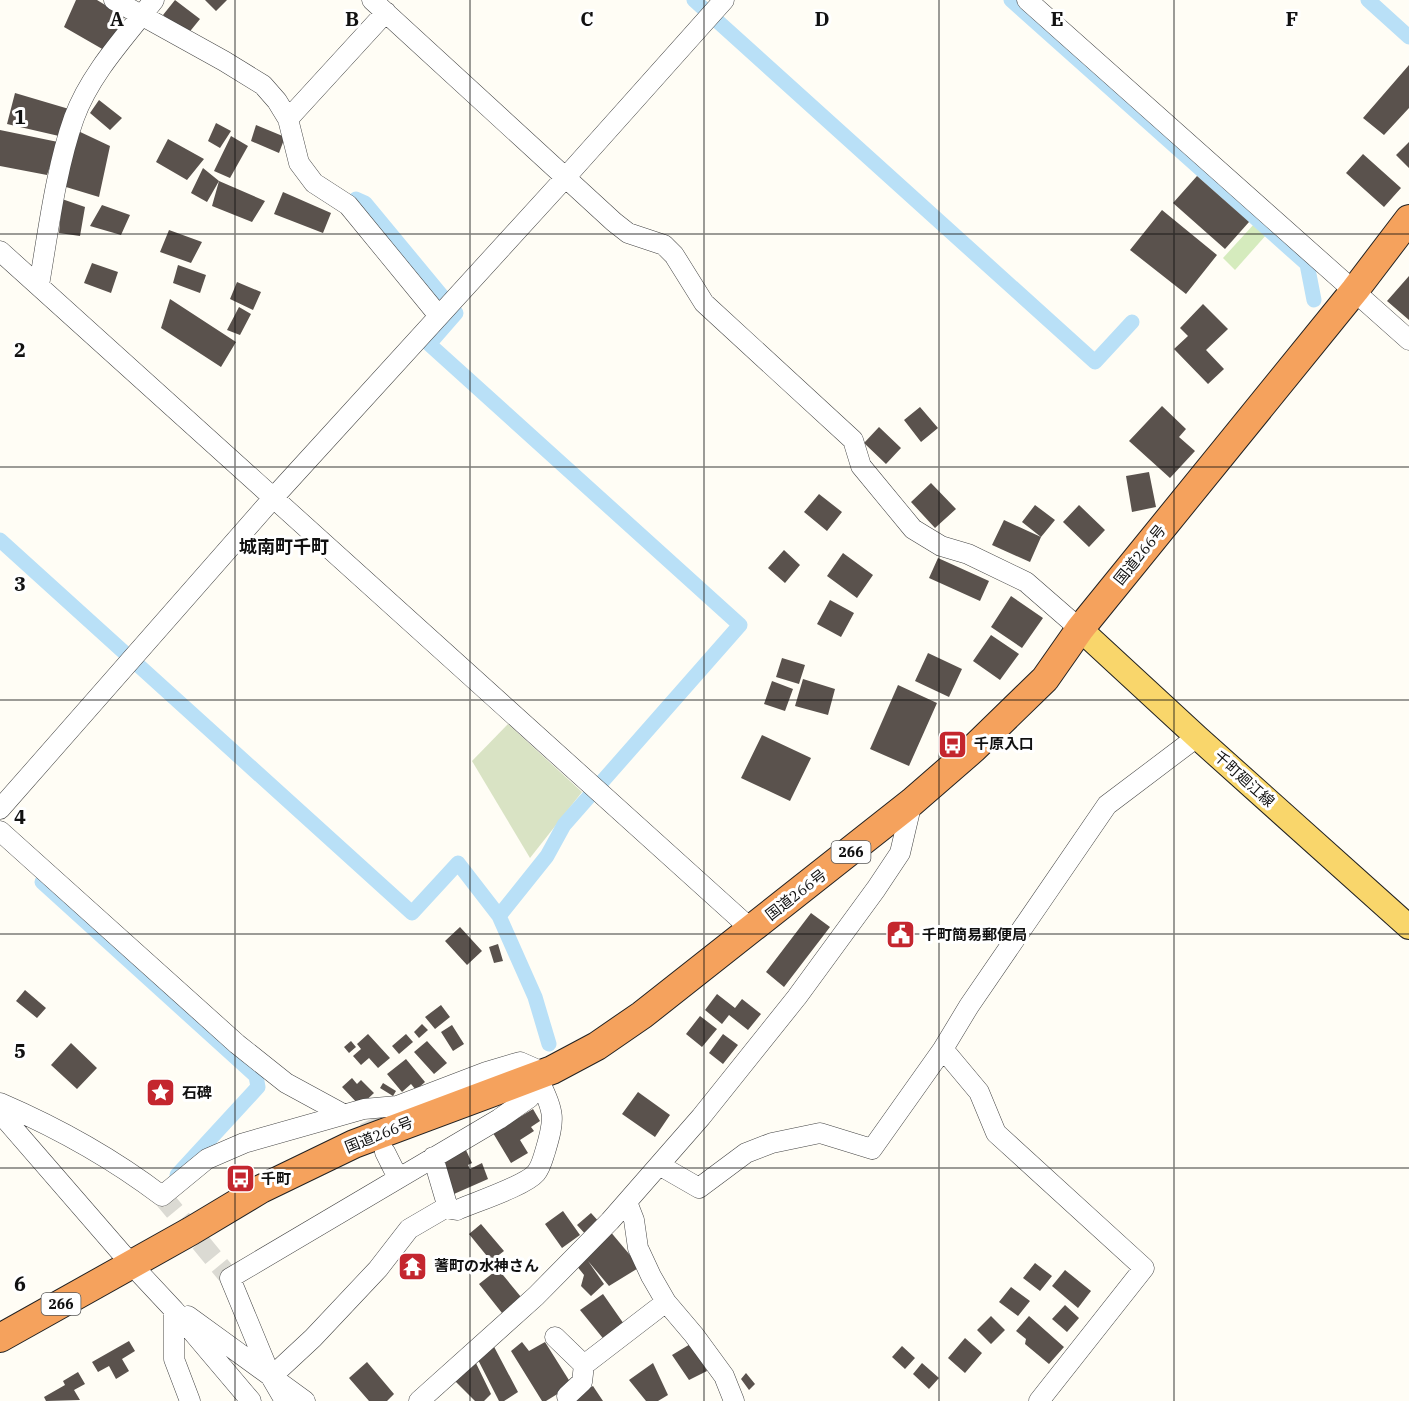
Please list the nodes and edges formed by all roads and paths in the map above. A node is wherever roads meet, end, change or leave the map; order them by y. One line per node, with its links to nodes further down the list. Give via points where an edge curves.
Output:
1 (114, 0): 6 (street)
2 (154, 0): 6 (street)
3 (724, 0): 8 (street)
4 (1027, 0): 12 (street)
5 (379, 6): 7 (street); 8 (street)
6 (141, 17): 7 (street, via 263,85); 11 (street, via 96,75 74,117 64,150)
7 (288, 119): 13 (street, via 299,163 315,183 348,205)
8 (565, 178): 13 (street); 16 (street, via 628,233 669,250 704,303 853,440 861,466 913,529 941,546 968,554 1026,582)
9 (1409, 219): 12 (highway, 国道266号 / 266)
10 (0, 251): 11 (street)
11 (39, 285): 15 (street)
12 (1355, 290): 14 (street); 16 (highway, 国道266号 / 266)
13 (439, 316): 15 (street)
14 (1409, 340)
15 (274, 497): 19 (street); 22 (street)
16 (1080, 629): 17 (main road, 千町廻江線); 18 (highway, 国道266号 / 266, via 1044,679)
17 (1197, 737): 21 (main road, 千町廻江線); 23 (street, via 1107,805 969,1006)
18 (912, 802): 22 (highway, 国道266号 / 266); 30 (street, via 900,853 876,890 797,997)
19 (0, 809)
20 (0, 831): 27 (street, via 237,1044 286,1083)
21 (1409, 927)
22 (751, 930): 24 (highway, 国道266号 / 266, via 642,1015)
23 (944, 1049): 30 (street, via 872,1149 820,1132 746,1154 699,1188); 49 (street, via 979,1092 996,1133 1144,1268)
24 (542, 1077): 27 (street, via 520,1062 397,1106 366,1114); 29 (street, via 529,1098); 33 (street, via 553,1119 536,1173 457,1209); 34 (highway, 国道266号 / 266, via 354,1144 261,1189)
25 (0, 1103): 27 (street, via 67,1134 162,1196 196,1166 218,1153)
26 (0, 1113): 34 (street)
27 (344, 1114)
28 (385, 1152): 31 (street)
29 (433, 1157): 31 (street); 33 (street)
30 (658, 1165): 32 (street)
31 (398, 1178): 41 (street, via 230,1278)
32 (627, 1202): 36 (street, via 638,1248); 47 (street, via 536,1296)
33 (448, 1208): 41 (street, via 409,1229 378,1269)
34 (126, 1267): 35 (street); 39 (highway, 国道266号 / 266)
35 (159, 1294): 37 (street); 41 (street)
36 (666, 1302): 40 (street); 48 (street, via 724,1376)
37 (174, 1310): 43 (street, via 174,1359); 44 (street)
38 (555, 1337): 40 (street)
39 (0, 1338)
40 (585, 1365): 42 (street, via 582,1382)
41 (271, 1377): 45 (street); 46 (street)
42 (567, 1396)
43 (190, 1401)
44 (251, 1401)
45 (285, 1401)
46 (305, 1401)
47 (418, 1401)
48 (734, 1401)
49 (1040, 1401)

